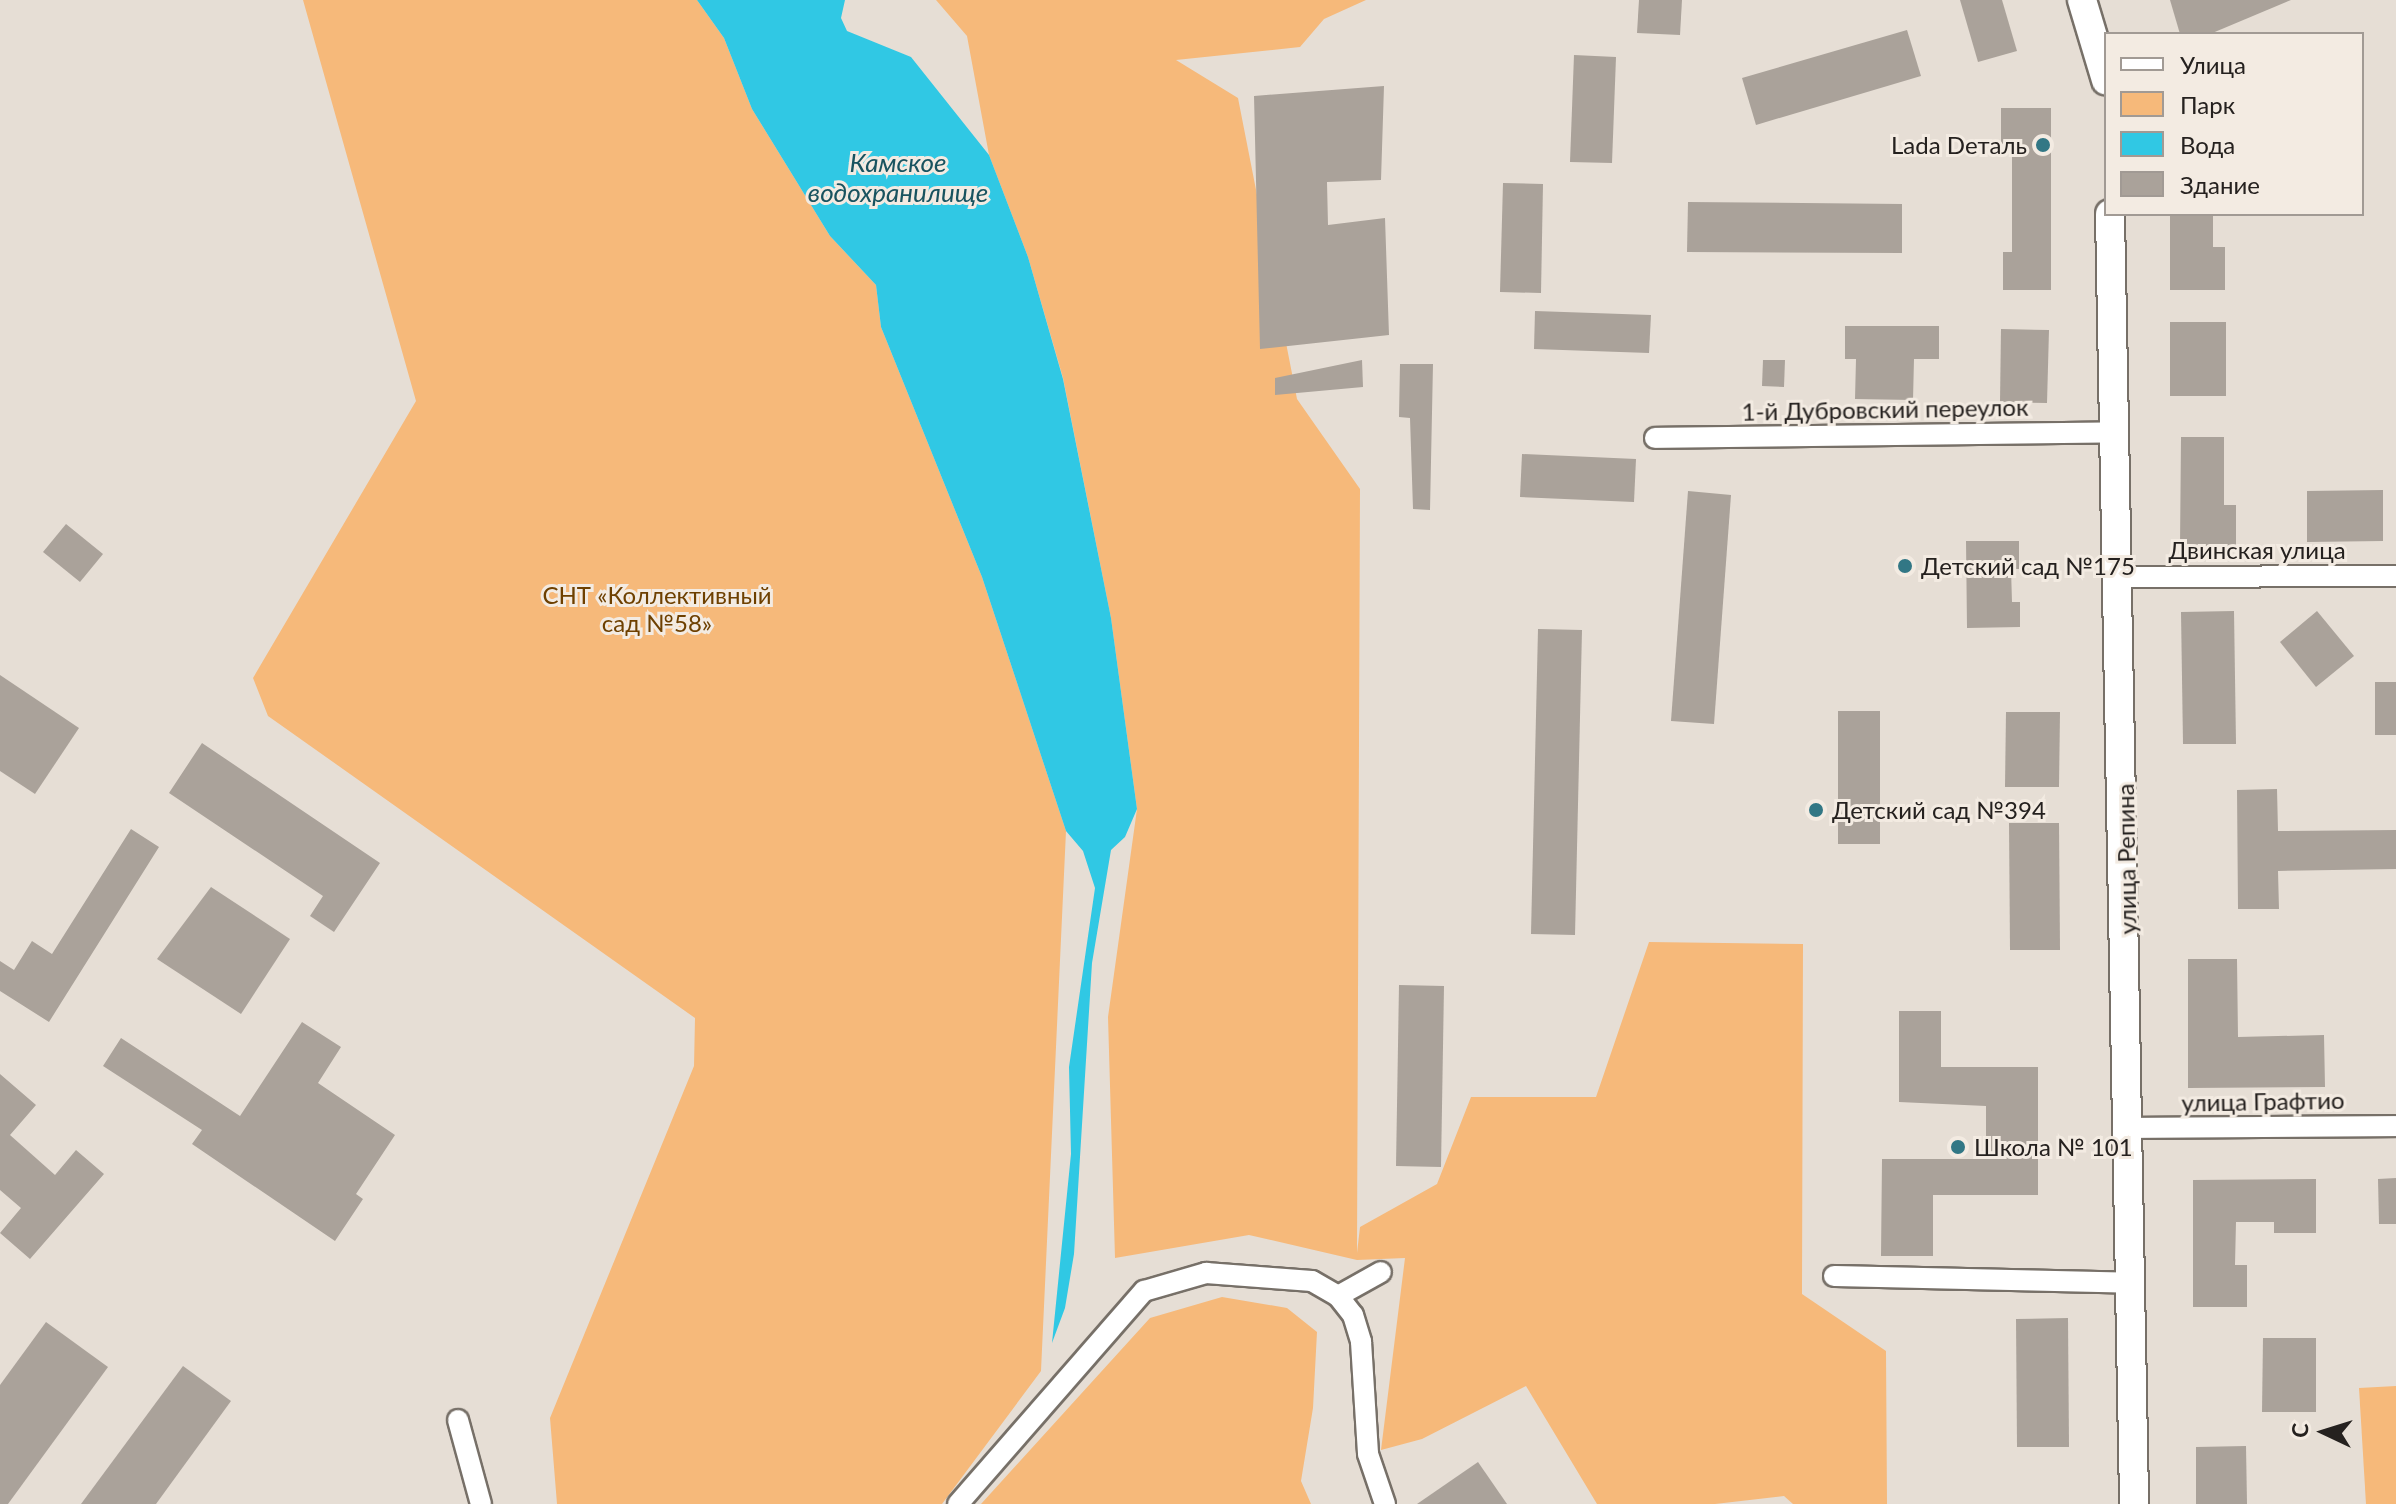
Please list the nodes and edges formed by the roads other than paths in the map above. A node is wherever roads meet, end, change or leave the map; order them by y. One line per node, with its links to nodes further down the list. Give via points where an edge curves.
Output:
1 (2082, 0): 2 (main road)
2 (2104, 73)
3 (2110, 216): 4 (main road, улица Репина)
4 (2115, 432): 5 (street, 1-й Дубровский переулок); 7 (main road, улица Репина)
5 (1655, 438)
6 (2396, 576): 7 (street, Двинская улица)
7 (2119, 577): 9 (main road, улица Репина)
8 (2396, 1126): 9 (street, улица Графтио)
9 (2131, 1128): 12 (main road, улица Репина)
10 (1381, 1272): 13 (street)
11 (1834, 1276): 12 (street)
12 (2133, 1283): 18 (main road, улица Репина)
13 (1338, 1296): 16 (street, via 1312,1281 1259,1274 1206,1273 1144,1291); 17 (street, via 1353,1315 1361,1342 1368,1454)
14 (458, 1420): 15 (street)
15 (481, 1504)
16 (958, 1504)
17 (1385, 1504)
18 (2134, 1504)

